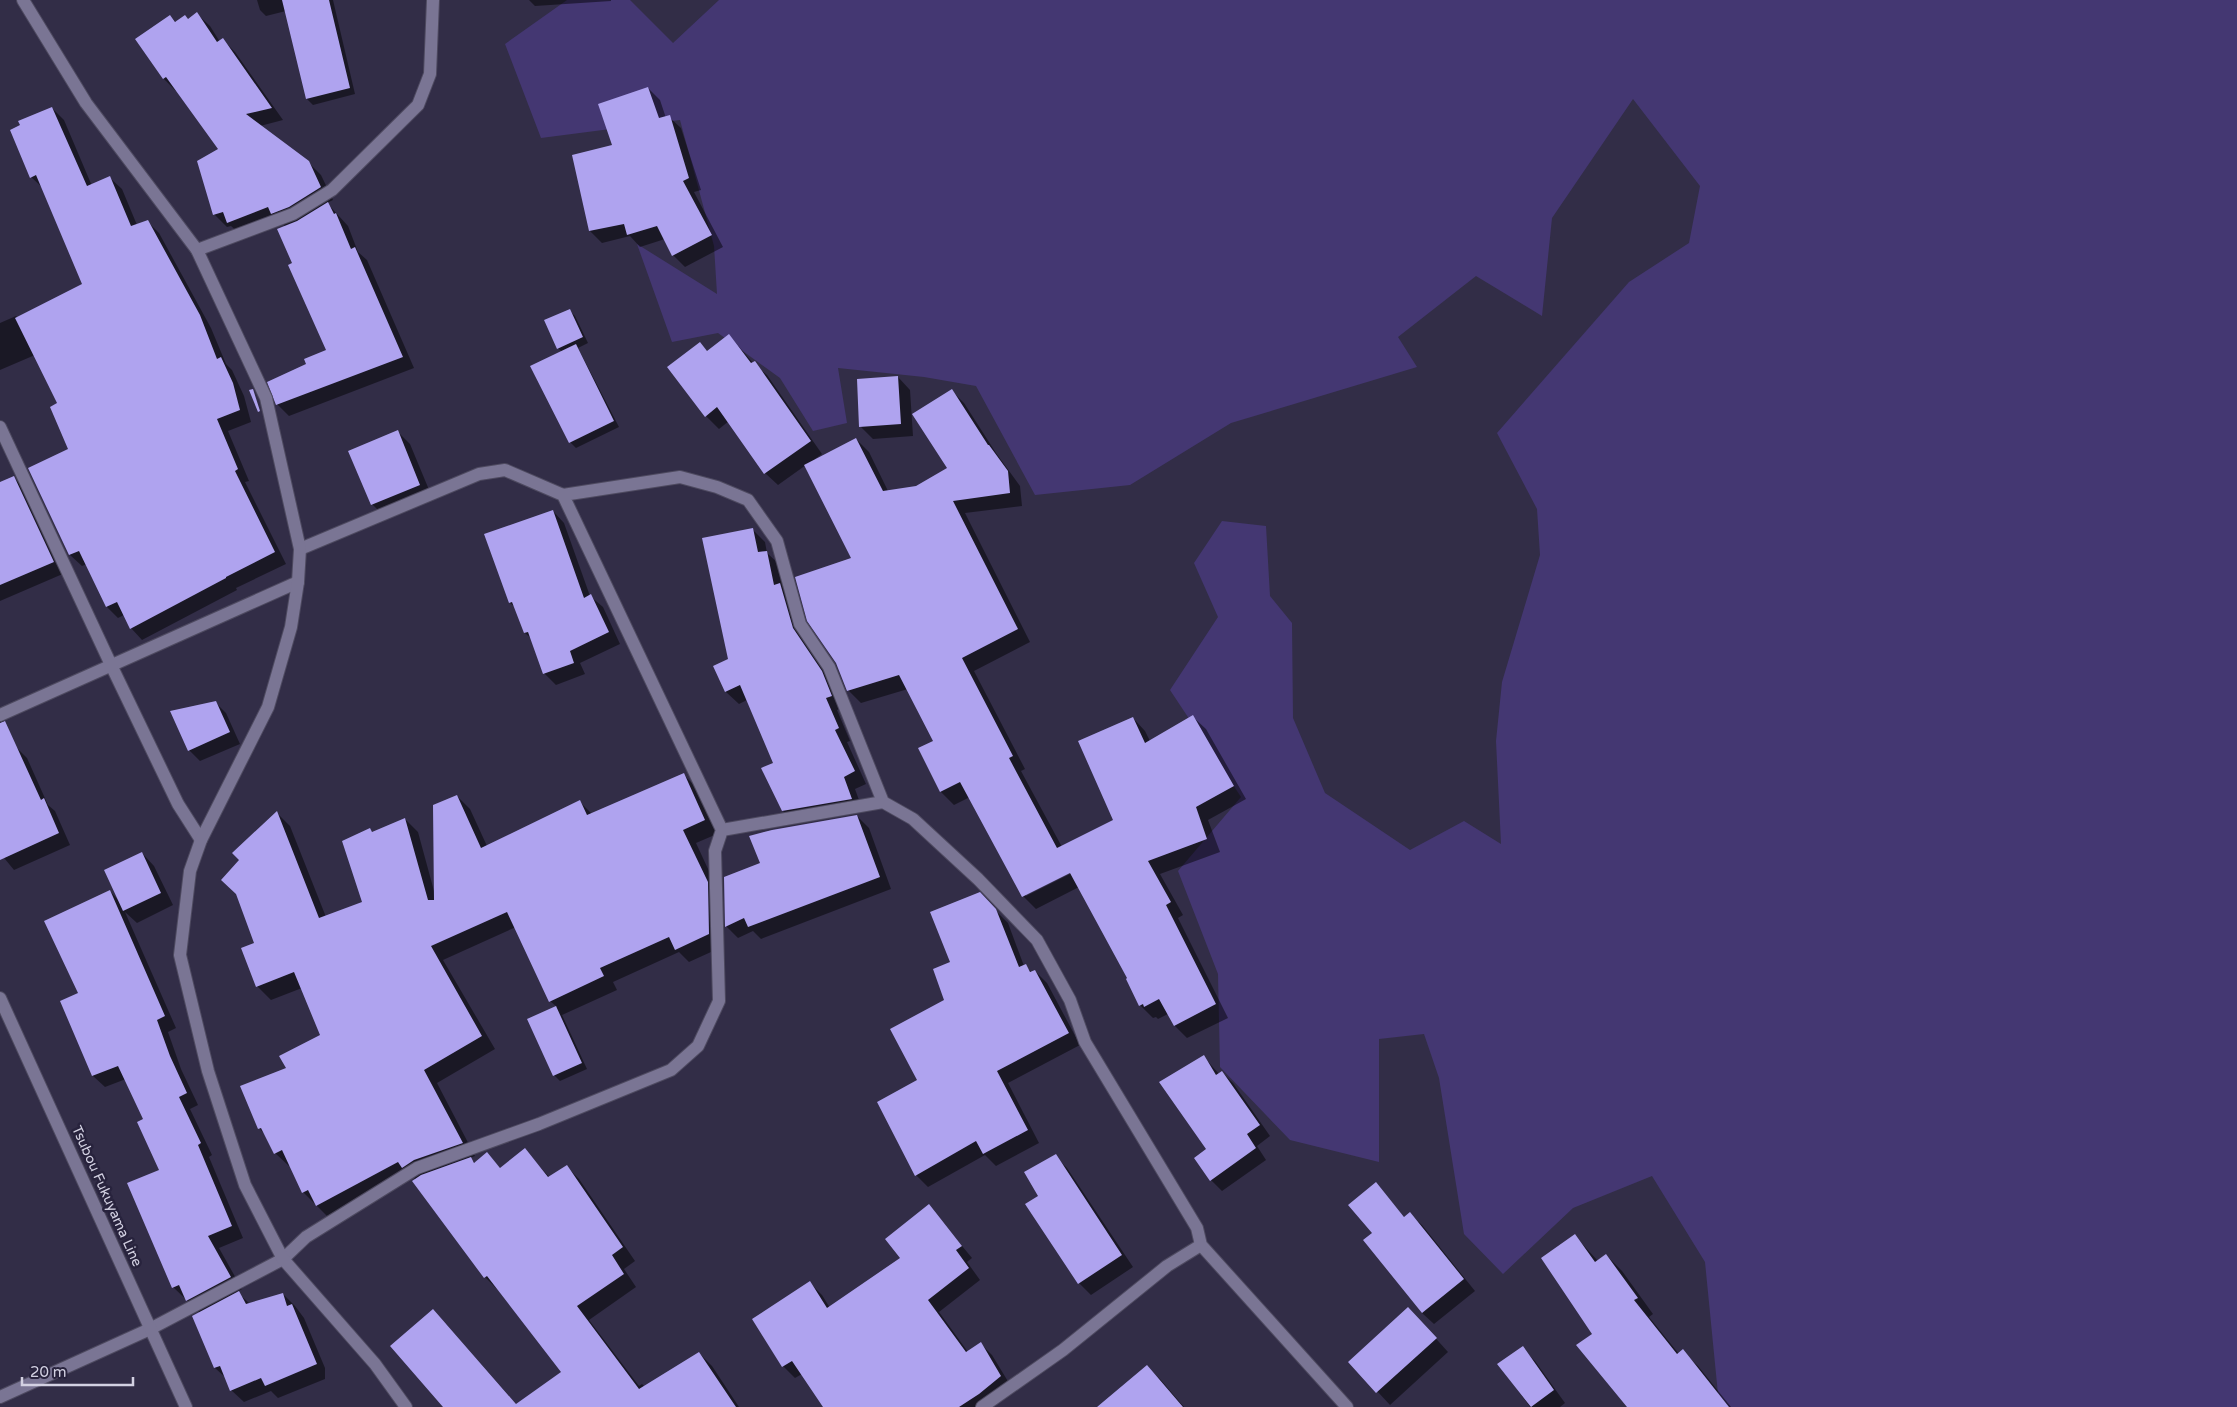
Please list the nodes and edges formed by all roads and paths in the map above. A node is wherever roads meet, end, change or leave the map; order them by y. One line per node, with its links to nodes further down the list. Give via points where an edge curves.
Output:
1 (23, 0): 3 (street, via 86,103)
2 (433, 0): 3 (street, via 430,74 418,105 332,190 293,214)
3 (197, 250): 6 (street, via 266,398)
4 (0, 426): 8 (street)
5 (563, 495): 6 (street, via 506,470 479,474); 10 (street, via 680,477 748,500 777,541 800,624 829,668); 11 (street)
6 (300, 550): 7 (street)
7 (298, 582): 8 (street); 12 (street, via 291,627 268,706)
8 (112, 667): 9 (street); 12 (street, via 178,804)
9 (0, 715)
10 (883, 802): 11 (street); 14 (street, via 913,819 1037,940 1070,1000 1085,1042 1197,1228)
11 (722, 830): 15 (street, via 716,851 719,1001 698,1046 671,1070 539,1124 417,1168 306,1237)
12 (201, 840): 15 (street, via 190,871 180,955 208,1071 245,1185)
13 (0, 998): 16 (street, Tsubou Fukuyama Line)
14 (1201, 1245): 20 (street, via 1167,1266 1063,1350); 21 (street)
15 (283, 1259): 16 (street); 19 (street, via 375,1364)
16 (150, 1329): 17 (street); 18 (street, Tsubou Fukuyama Line)
17 (0, 1397)
18 (186, 1407)
19 (406, 1407)
20 (982, 1407)
21 (1348, 1407)

